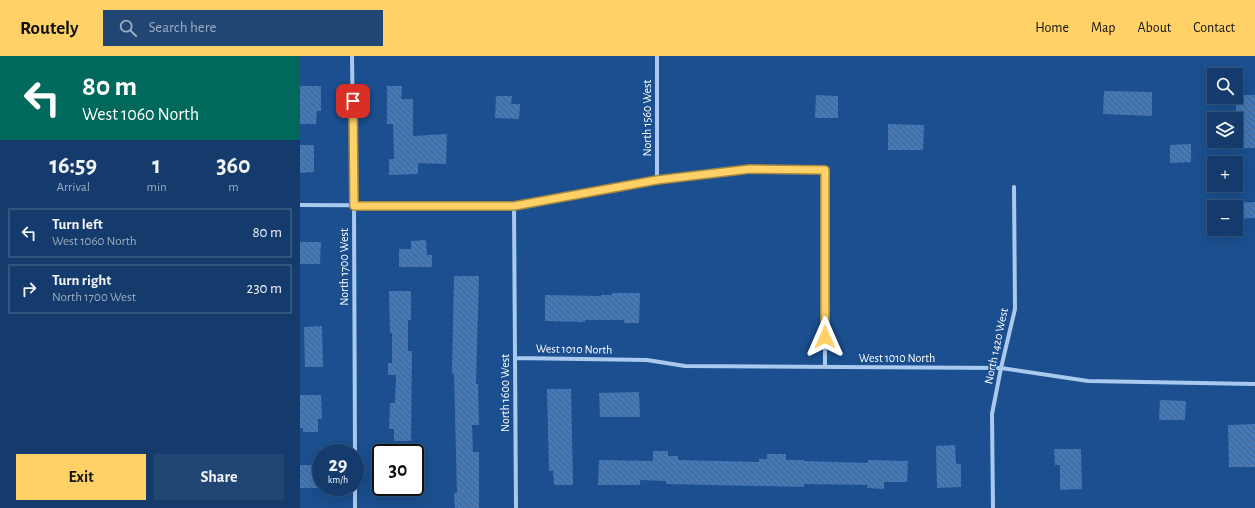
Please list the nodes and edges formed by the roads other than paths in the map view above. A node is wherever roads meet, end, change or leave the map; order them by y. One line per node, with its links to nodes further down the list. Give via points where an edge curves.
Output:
1 (352, 56): 6 (street, North 1700 West)
2 (657, 56): 3 (street, North 1560 West)
3 (657, 180): 7 (street); 9 (street, via 750,169 825,170)
4 (1014, 187): 10 (street, North 1420 West, via 1015,309)
5 (300, 205): 6 (street)
6 (354, 206): 7 (street); 12 (street, North 1700 West)
7 (514, 206): 8 (street, North 1600 West)
8 (515, 358): 9 (street, West 1010 North, via 646,360 685,366); 15 (street, North 1600 West)
9 (825, 367): 10 (street, West 1010 North)
10 (1001, 368): 11 (street, West 1010 North, via 1088,381); 16 (street, North 1420 West, via 992,414)
11 (1255, 384)
12 (355, 444)
13 (355, 496): 14 (street)
14 (355, 508)
15 (516, 508)
16 (993, 508)

